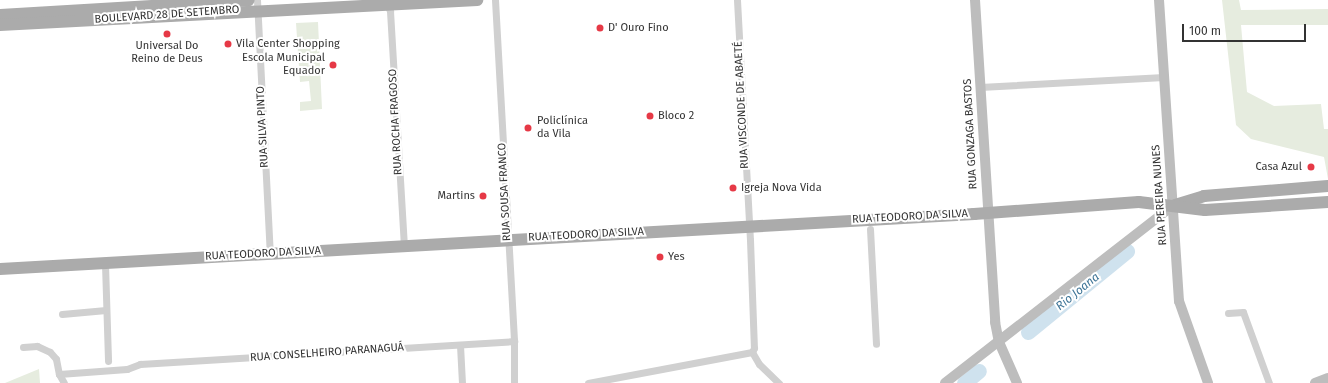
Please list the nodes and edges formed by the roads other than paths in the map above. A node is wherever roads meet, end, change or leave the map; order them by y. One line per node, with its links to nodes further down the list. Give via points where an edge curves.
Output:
1 (249, 0): 9 (main road, BOULEVARD 28 DE SETEMBRO)
2 (477, 0): 7 (main road, BOULEVARD 28 DE SETEMBRO)
3 (495, 0): 19 (street, RUA SOUSA FRANCO)
4 (737, 0): 17 (street, RUA VISCONDE DE ABAETÉ)
5 (975, 0): 12 (street, RUA GONZAGA BASTOS)
6 (1159, 0): 11 (street, RUA PEREIRA NUNES)
7 (386, 3): 8 (main road, BOULEVARD 28 DE SETEMBRO); 20 (street, RUA ROCHA FRAGOSO)
8 (257, 5): 10 (main road, BOULEVARD 28 DE SETEMBRO); 21 (street, RUA SILVA PINTO)
9 (0, 14)
10 (0, 25)
11 (1164, 77): 12 (street); 15 (street, RUA PEREIRA NUNES)
12 (980, 87): 16 (street, RUA GONZAGA BASTOS)
13 (1328, 186): 15 (main road, via 1204,196)
14 (1328, 202): 15 (main road, RUA TEODORO DA SILVA, via 1205,210)
15 (1172, 206): 16 (main road, RUA TEODORO DA SILVA, via 1139,202); 28 (street); 44 (street, RUA PEREIRA NUNES, via 1180,307)
16 (988, 213): 17 (main road, RUA TEODORO DA SILVA); 28 (street, RUA GONZAGA BASTOS, via 995,322)
17 (749, 226): 19 (main road, RUA TEODORO DA SILVA); 32 (street, RUA VISCONDE DE ABAETÉ, via 754,348)
18 (870, 229): 29 (street)
19 (508, 239): 20 (main road, RUA TEODORO DA SILVA); 27 (street, RUA SOUSA FRANCO)
20 (404, 246): 21 (main road, RUA TEODORO DA SILVA)
21 (270, 254): 22 (main road, RUA TEODORO DA SILVA)
22 (105, 264): 23 (main road, RUA TEODORO DA SILVA); 24 (street)
23 (0, 269)
24 (106, 310): 26 (street); 33 (street)
25 (1228, 313): 45 (street, via 1243,312)
26 (62, 314)
27 (514, 341): 30 (street, RUA CONSELHEIRO PARANAGUÁ); 39 (street, RUA SOUSA FRANCO)
28 (999, 342): 42 (street); 43 (street, RUA GONZAGA BASTOS)
29 (876, 344)
30 (460, 345): 34 (street, RUA CONSELHEIRO PARANAGUÁ, via 140,364 127,369); 38 (street)
31 (23, 347): 34 (street, via 37,346 50,352 56,360)
32 (752, 352): 36 (street); 41 (street, via 759,364)
33 (108, 361)
34 (59, 374): 37 (street)
35 (1328, 378): 46 (street)
36 (614, 380): 40 (street)
37 (64, 383)
38 (462, 383)
39 (514, 383)
40 (588, 383)
41 (779, 383)
42 (945, 383)
43 (1017, 383)
44 (1208, 383)
45 (1269, 383)
46 (1315, 383)

